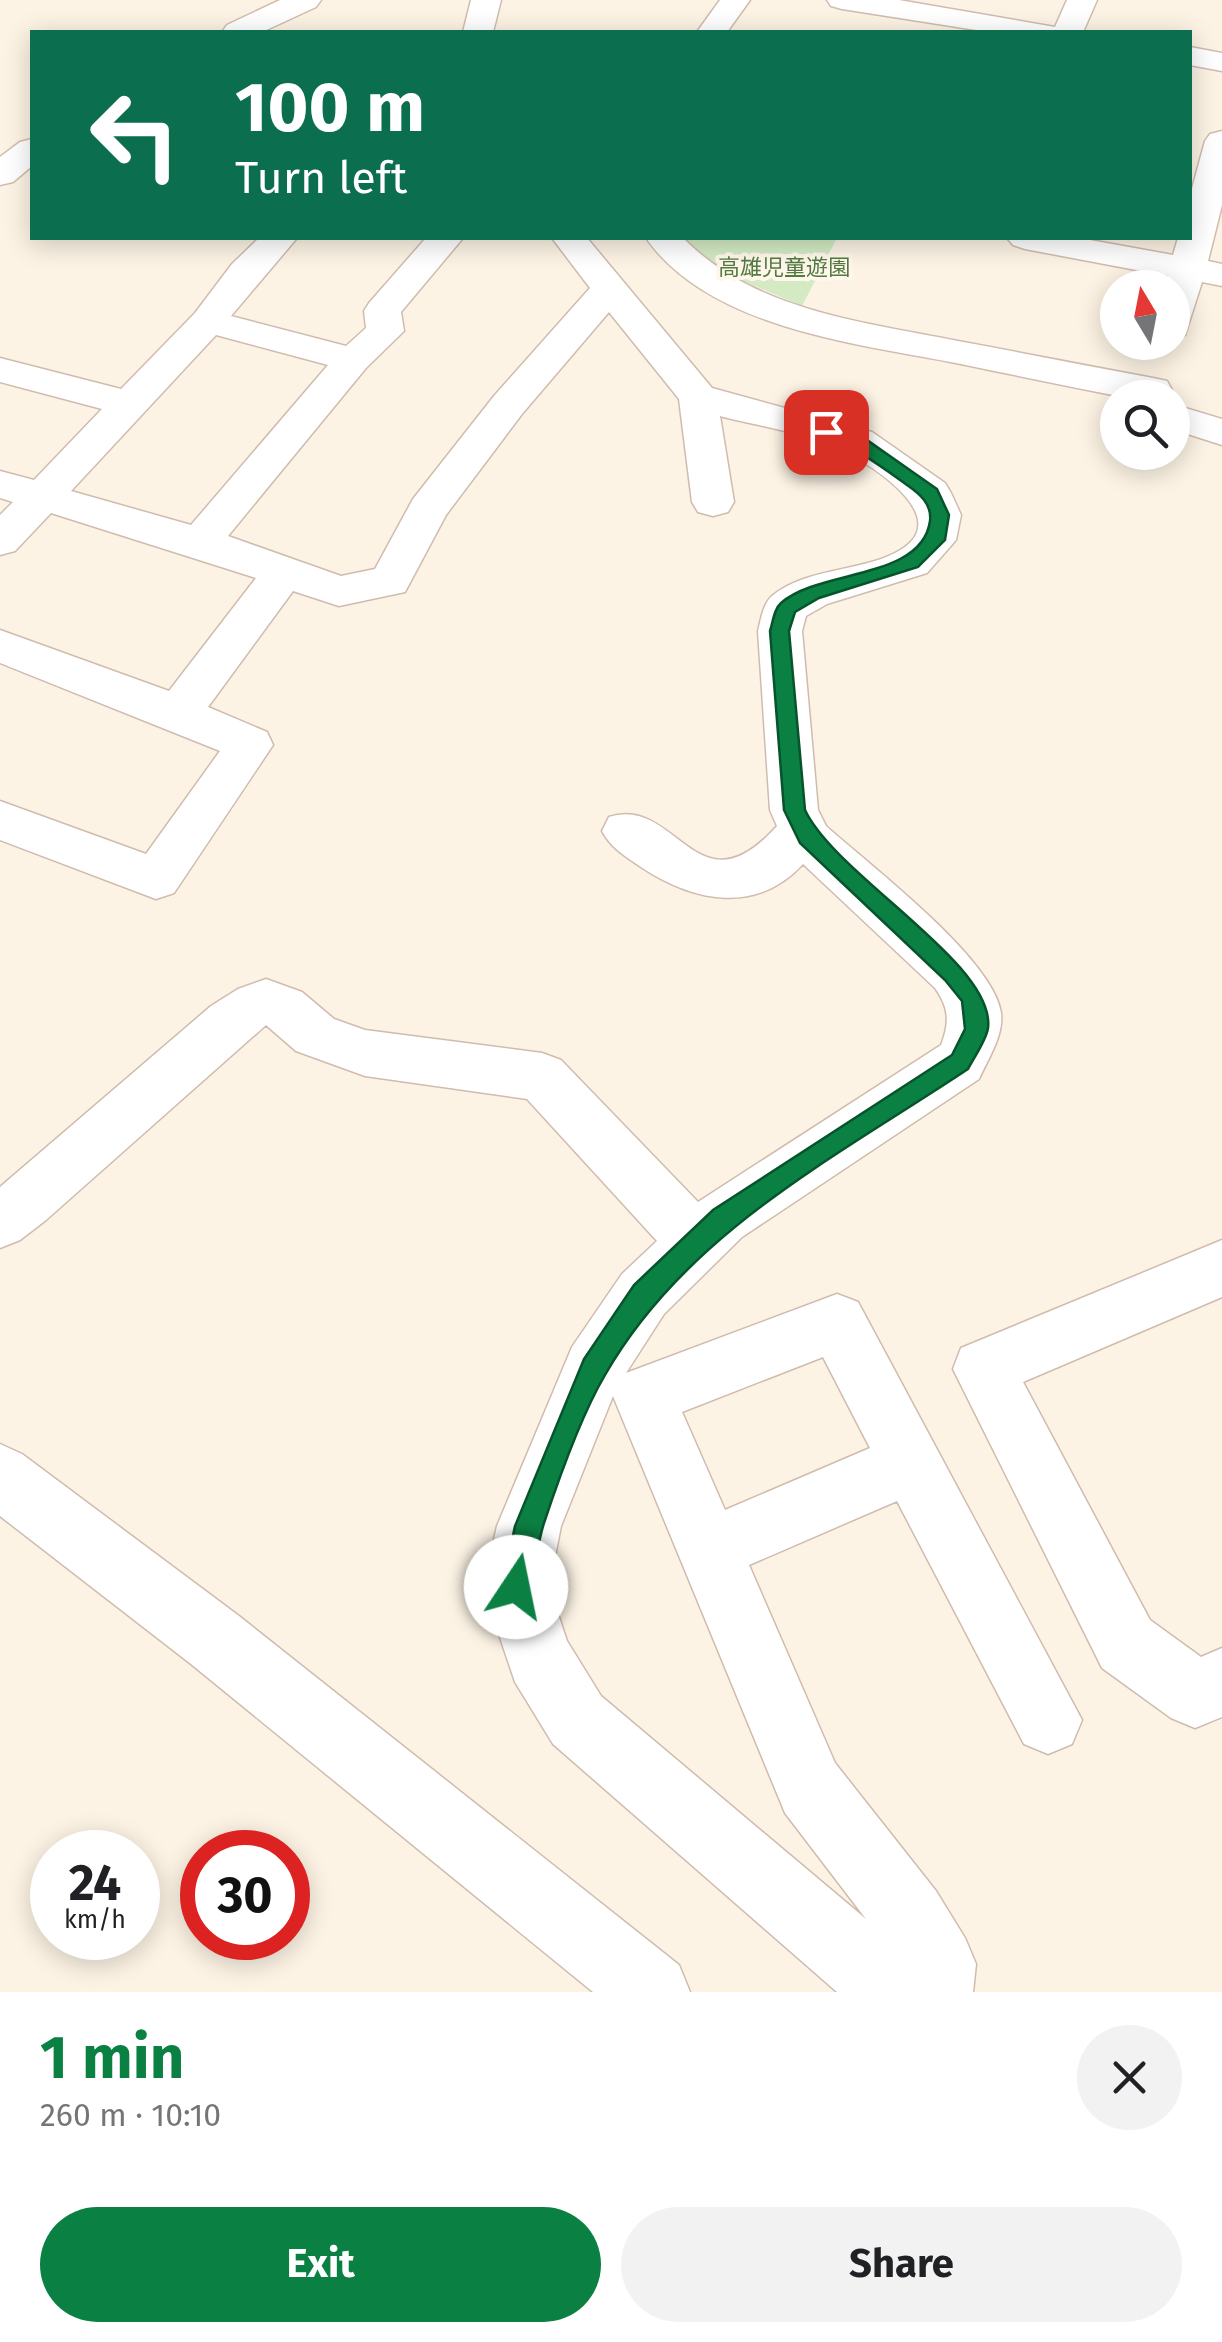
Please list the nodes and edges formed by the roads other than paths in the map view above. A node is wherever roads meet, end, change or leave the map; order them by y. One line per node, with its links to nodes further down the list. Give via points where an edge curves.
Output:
1 (305, 0): 7 (street)
2 (486, 0): 8 (street)
3 (735, 0): 9 (street)
4 (842, 0): 6 (street)
5 (1082, 0): 11 (street)
6 (909, 5): 10 (street)
7 (242, 30)
8 (479, 30)
9 (713, 30)
10 (1033, 30)
11 (1069, 30)
12 (1192, 56): 13 (street)
13 (1222, 62)
14 (30, 151): 16 (street)
15 (1213, 153): 22 (street)
16 (0, 174)
17 (276, 240): 25 (street)
18 (443, 240): 26 (street, via 382,311 385,331)
19 (571, 240): 23 (street)
20 (666, 240): 28 (street, via 723,286 811,323)
21 (1035, 240): 22 (street)
22 (1206, 272): 24 (street)
23 (610, 288): 29 (street); 38 (street, via 440,494 390,581 338,591)
24 (1190, 298)
25 (208, 320): 26 (street); 30 (street)
26 (353, 360): 37 (street)
27 (0, 370): 30 (street)
28 (1100, 388)
29 (698, 398): 35 (street); 42 (street, via 858,442 930,493 940,515 936,540 912,563 786,608 780,631 794,810)
30 (130, 404): 34 (street)
31 (1190, 416): 32 (street)
32 (1222, 432)
33 (0, 484): 34 (street)
34 (43, 498): 36 (street); 37 (street)
35 (713, 502)
36 (0, 542)
37 (200, 542): 38 (street)
38 (284, 572): 40 (street)
39 (0, 646): 40 (street)
40 (178, 713): 41 (street, via 250,745 156,879)
41 (0, 820)
42 (804, 830): 43 (street, via 766,868 721,882 697,877); 45 (street, via 952,973 973,998 976,1029 960,1062 722,1218)
43 (626, 831)
44 (0, 1221): 45 (street, via 191,1054 266,1000 315,1035 365,1053 542,1078)
45 (697, 1242): 53 (street, via 643,1294 594,1368 529,1526 516,1587 539,1658 577,1720)
46 (1222, 1268): 50 (street, via 983,1369 1126,1644 1195,1694)
47 (911, 1463): 49 (street); 49 (street, via 837,1322 644,1396); 51 (street)
48 (0, 1476): 52 (street)
49 (709, 1549): 54 (street, via 810,1788 910,1916 938,1964)
50 (1222, 1682)
51 (1048, 1720)
52 (652, 1992)
53 (894, 1992)
54 (934, 1992)

